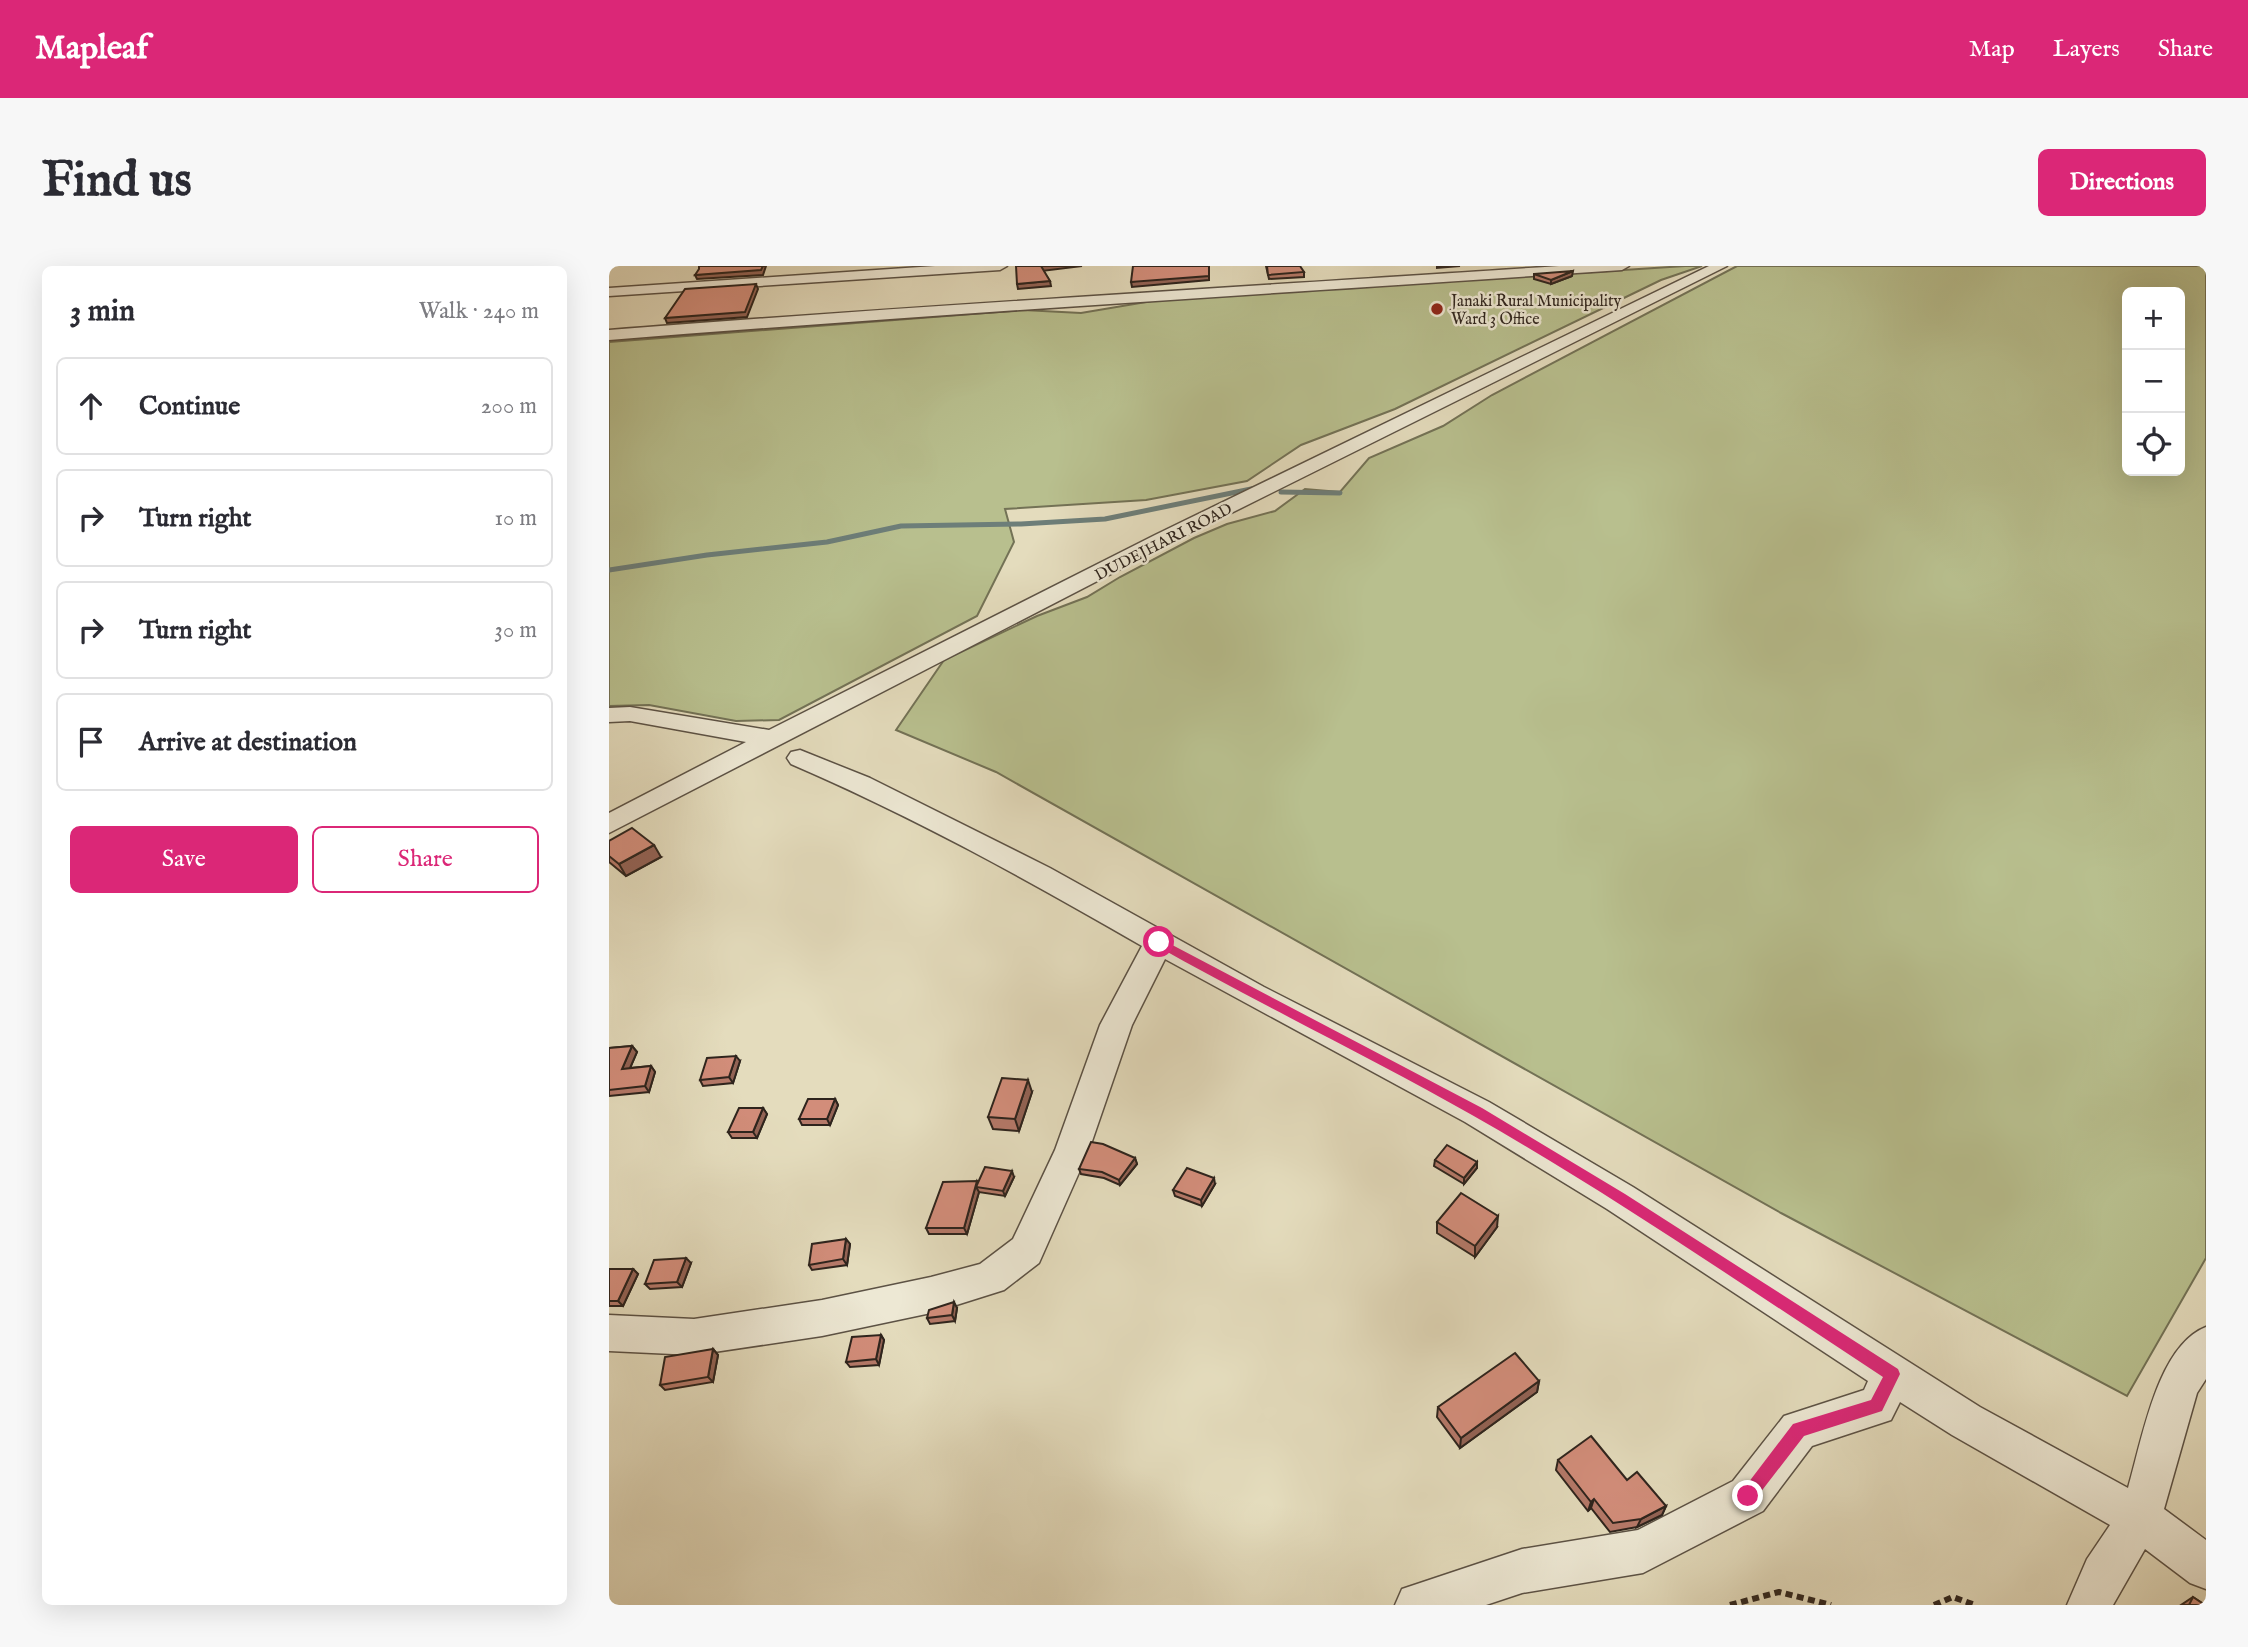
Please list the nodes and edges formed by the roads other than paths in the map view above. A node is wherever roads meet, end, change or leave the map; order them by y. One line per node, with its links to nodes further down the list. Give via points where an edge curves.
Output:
1 (989, 266): 2 (street); 5 (street)
2 (1000, 266)
3 (1622, 266): 6 (street, via 921,310)
4 (1720, 266): 8 (street, DUDEJHARI ROAD)
5 (609, 292)
6 (609, 335)
7 (609, 715): 8 (street, via 631,714)
8 (770, 738): 10 (street, DUDEJHARI ROAD)
9 (800, 758): 11 (street, via 1040,875)
10 (609, 824)
11 (1159, 942): 12 (street, via 1116,1025 1072,1150 1026,1251 991,1278 822,1318 694,1337); 14 (street, via 1477,1112)
12 (609, 1333)
13 (2206, 1346): 15 (street, via 2179,1384)
14 (1893, 1374): 15 (street, via 1966,1421); 17 (street, via 1877,1406 1799,1430 1748,1496 1643,1551 1522,1572)
15 (2140, 1518): 16 (street); 18 (street)
16 (2206, 1567)
17 (1418, 1605)
18 (2090, 1605)

